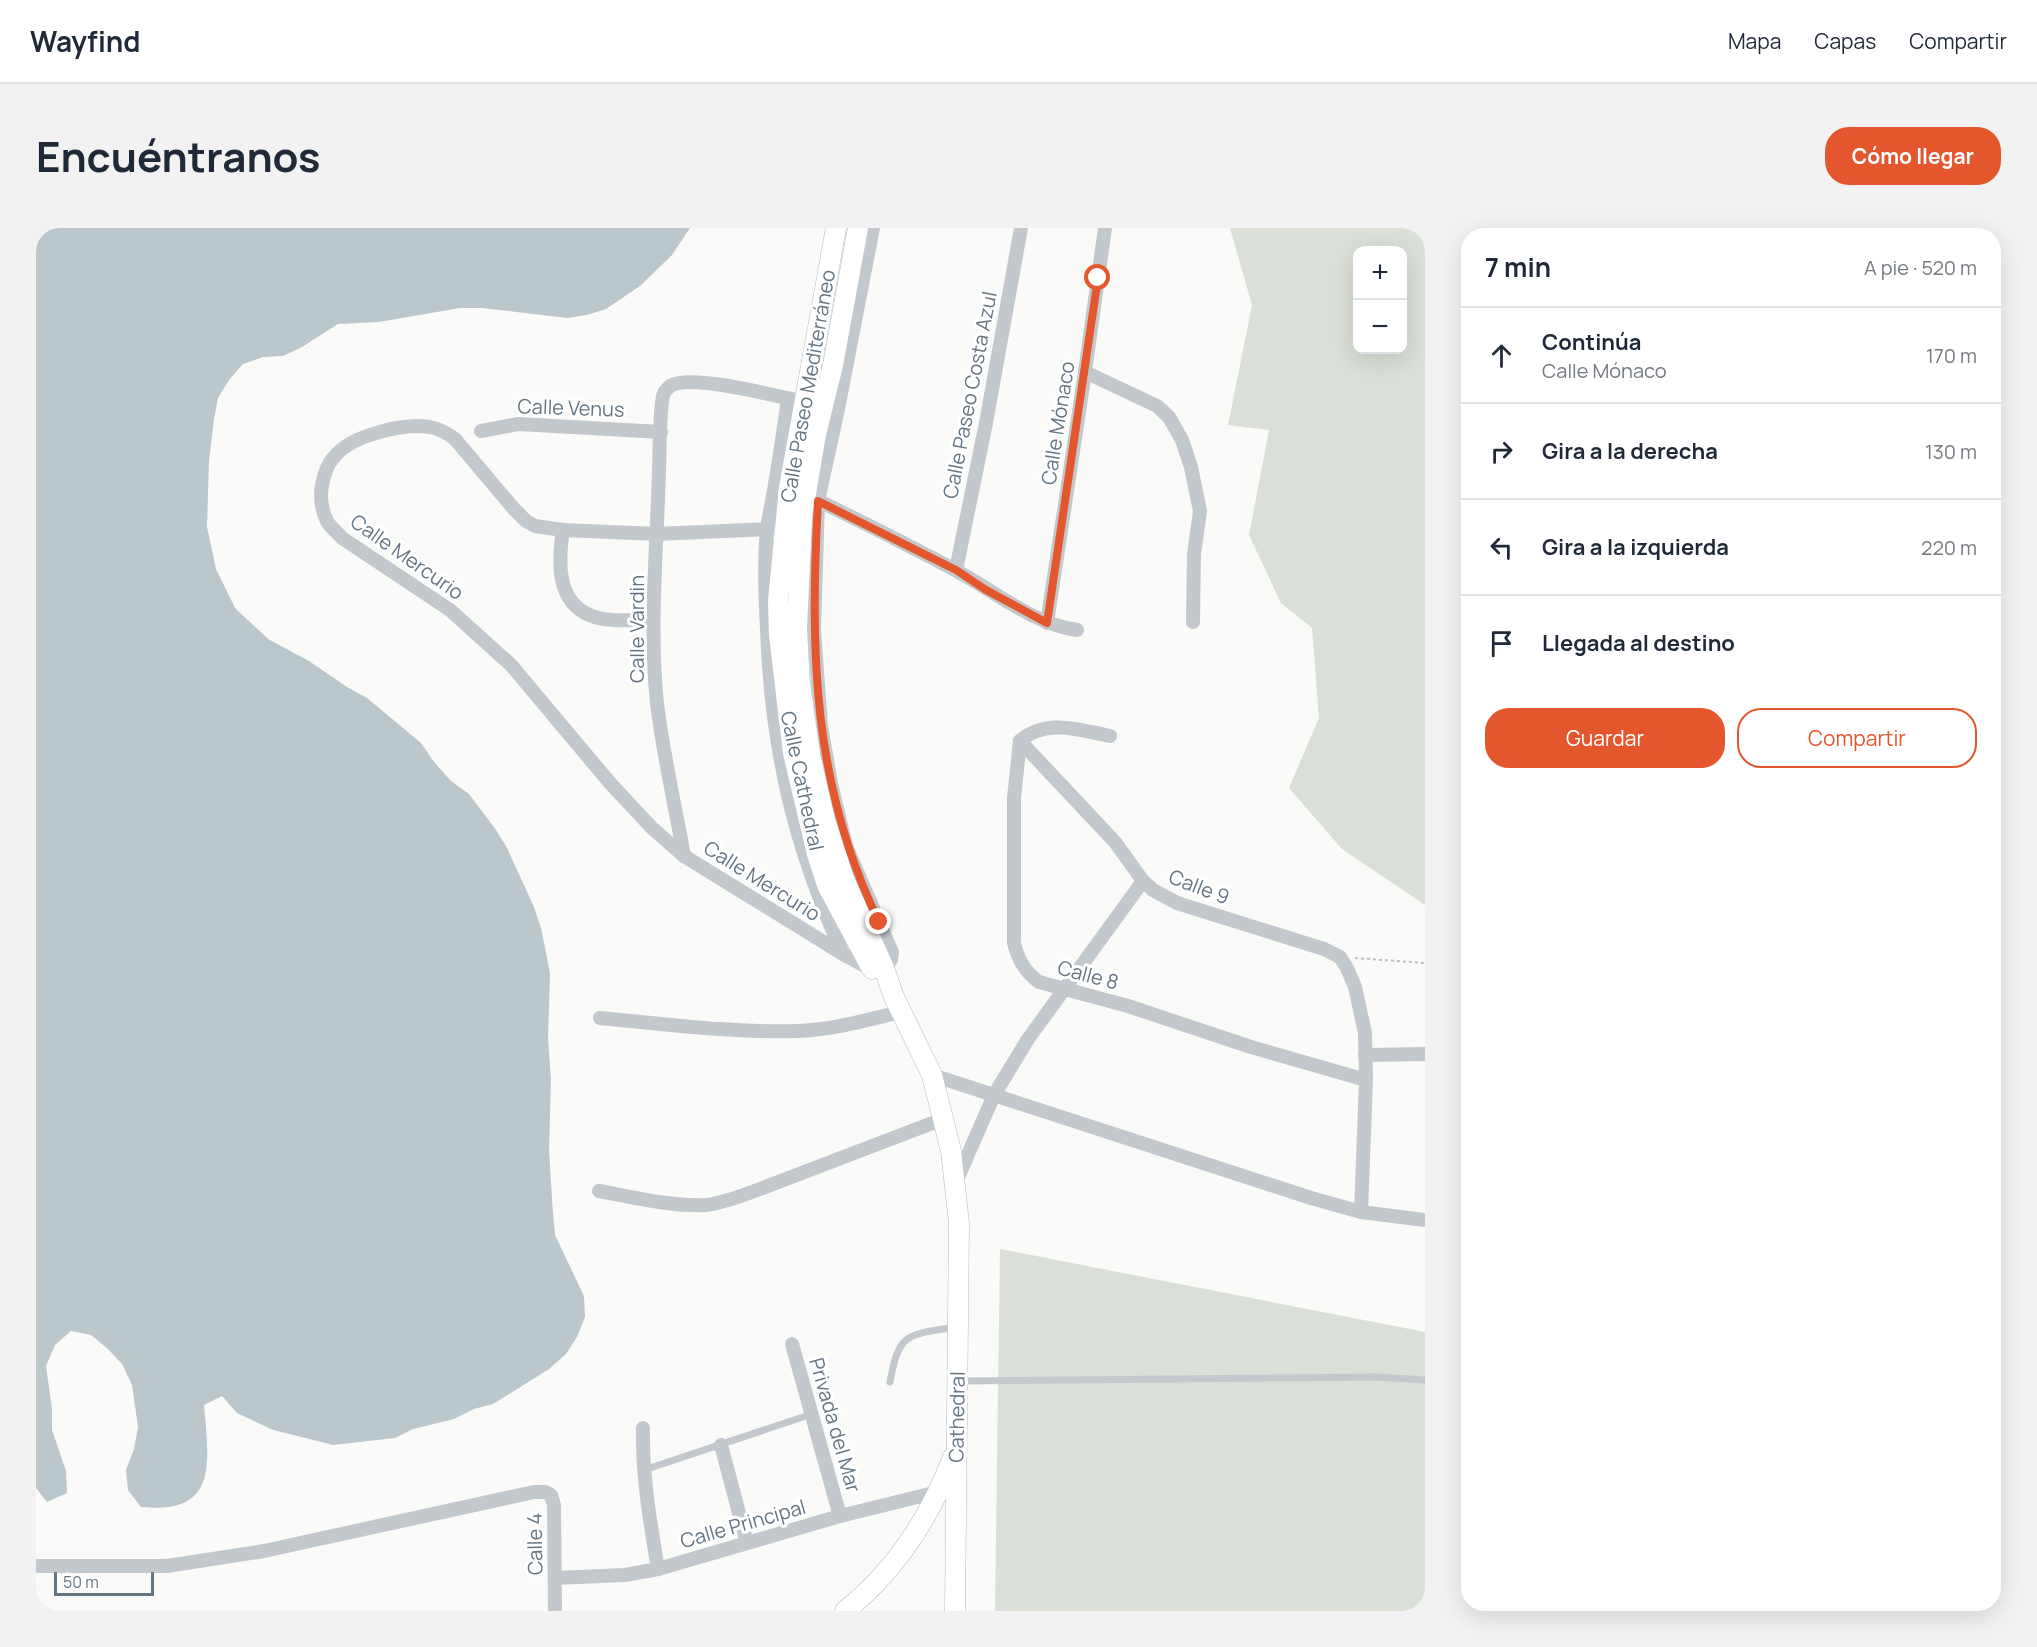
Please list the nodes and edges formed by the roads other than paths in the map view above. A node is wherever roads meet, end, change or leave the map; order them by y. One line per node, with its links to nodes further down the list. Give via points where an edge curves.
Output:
1 (836, 228): 7 (street, Calle Paseo Mediterráneo)
2 (858, 228): 10 (street, Calle Paseo Mediterráneo)
3 (873, 228): 10 (street, via 838,410)
4 (1021, 228): 16 (street, Calle Paseo Costa Azul)
5 (1102, 229): 6 (street, Calle Mónaco)
6 (1085, 372): 18 (street, via 1157,406 1169,417 1182,440 1200,511 1194,554); 19 (street, Calle Mónaco)
7 (797, 401): 9 (street, Calle Vardin, via 732,387 695,383 670,386 664,392); 10 (street, Calle Paseo Mediterráneo); 11 (street)
8 (481, 431): 9 (street, Calle Venus, via 518,424)
9 (661, 432): 13 (street, Calle Vardin)
10 (804, 494): 14 (street, Calle Paseo Mediterráneo); 15 (street, Calle Paseo Mediterráneo); 16 (street); 26 (street, via 821,726 846,846 892,952 891,960)
11 (767, 529): 13 (street, Calle Mercurio); 25 (street, via 768,660 785,788 823,911)
12 (563, 530): 13 (street, Calle Mercurio); 17 (street, via 561,577 570,600 579,609 608,619); 23 (street, Calle Mercurio, via 526,521 455,439 432,428 403,427 354,441 336,454 325,471 320,495 328,522 342,538 450,610 504,658 610,783)
13 (657, 534): 17 (street, Calle Vardin)
14 (782, 545): 26 (street, Calle Cathedral, via 779,635 802,797 827,885)
15 (800, 564): 26 (street, Calle Cathedral, via 796,629 810,755 825,820)
16 (956, 570): 19 (street)
17 (653, 620): 23 (street, Calle Vardin, via 658,705)
18 (1194, 622)
19 (1047, 623): 20 (street)
20 (1077, 630)
21 (1110, 736): 22 (street, via 1050,727)
22 (1020, 741): 24 (street, Calle 9, via 1115,843); 27 (street, Calle 8, via 1014,798 1014,943 1029,975)
23 (684, 856): 25 (street, Calle Mercurio)
24 (1143, 881): 27 (street); 31 (street, Calle 9, via 1177,903 1340,957 1355,987 1365,1033)
25 (843, 954): 26 (street, Calle Mercurio)
26 (878, 968): 28 (street, Calle Cathedral)
27 (1064, 989): 33 (street, Calle 8); 34 (street)
28 (897, 1004): 29 (street, via 824,1028 798,1031); 32 (street, Calle Cathedral)
29 (600, 1018)
30 (1425, 1054): 31 (street)
31 (1365, 1055): 33 (street)
32 (932, 1075): 34 (street); 35 (street, Calle Cathedral)
33 (1366, 1080): 38 (street)
34 (994, 1095): 36 (street); 38 (street)
35 (943, 1119): 36 (street, Calle Cathedral); 37 (street, via 730,1200 706,1205 679,1204)
36 (956, 1182): 40 (street, Calle Cathedral)
37 (599, 1191)
38 (1361, 1212): 39 (street)
39 (1425, 1220)
40 (959, 1223): 41 (street, Cathedral)
41 (958, 1326): 44 (street, Cathedral); 45 (lane, via 905,1341 894,1358)
42 (792, 1344): 46 (street, Privada del Mar)
43 (1425, 1380): 44 (lane, via 1377,1377)
44 (957, 1381): 49 (street, Cathedral)
45 (890, 1382)
46 (812, 1414): 48 (lane); 52 (street, Privada del Mar)
47 (643, 1428): 50 (street)
48 (721, 1445): 50 (lane); 53 (street)
49 (957, 1446): 51 (street); 59 (street, Cathedral)
50 (644, 1470): 55 (street)
51 (938, 1492): 52 (street, Calle Principal); 58 (street, via 904,1551)
52 (840, 1516): 53 (street, Calle Principal)
53 (747, 1544): 55 (street, Calle Principal)
54 (36, 1566): 56 (street, Calle 4, via 167,1566 264,1551 544,1492 551,1495 554,1505)
55 (658, 1569): 56 (street, Calle Principal, via 625,1575)
56 (555, 1578): 57 (street, Calle 4)
57 (555, 1611)
58 (845, 1611)
59 (955, 1611)

